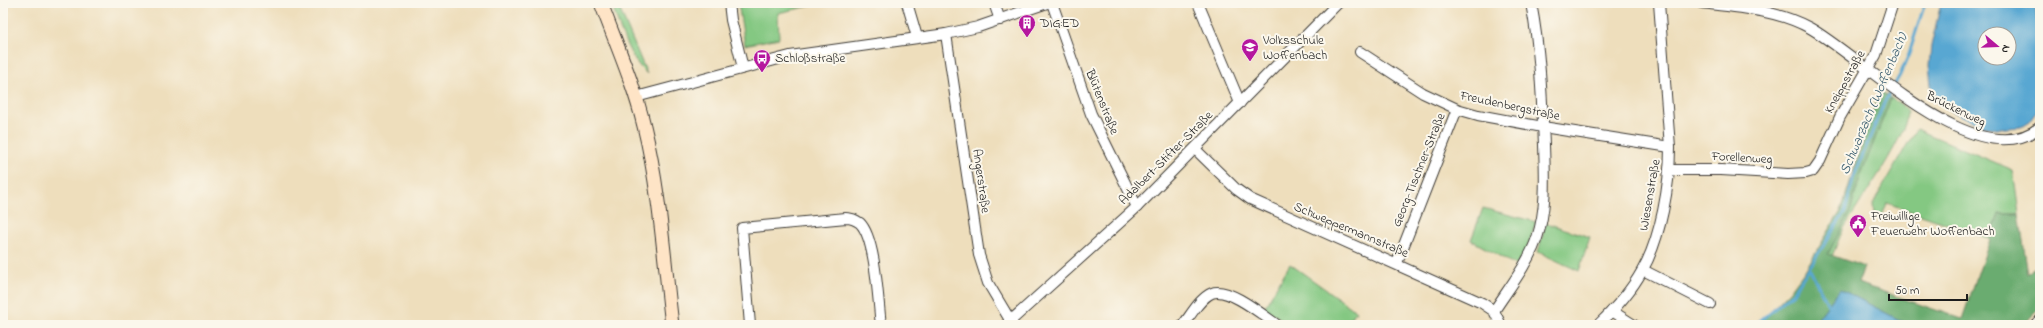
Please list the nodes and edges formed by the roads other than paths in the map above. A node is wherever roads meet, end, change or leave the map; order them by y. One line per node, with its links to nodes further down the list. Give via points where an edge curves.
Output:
1 (601, 3): 19 (street)
2 (729, 3): 17 (street)
3 (907, 3): 15 (street)
4 (994, 3): 13 (street)
5 (1046, 3): 13 (street)
6 (1052, 3): 28 (street, Blütenstraße, via 1091,114)
7 (1198, 3): 20 (street)
8 (1338, 3): 20 (street, Adalbert-Stifter-Straße)
9 (1532, 3): 22 (street, via 1540,68)
10 (1659, 3): 24 (street, Wiesenstraße)
11 (1701, 3): 18 (street, Brückenweg, via 1751,10 1794,21 1830,40)
12 (1893, 3): 18 (street, Kneippstraße)
13 (1000, 20): 14 (street)
14 (946, 34): 15 (street); 34 (street, Angerstraße, via 979,255 988,283)
15 (917, 37): 17 (street, via 790,56)
16 (1360, 52): 21 (street, Freudenbergstraße, via 1423,93)
17 (743, 68): 19 (street)
18 (1868, 71): 23 (street, Brückenweg, via 1908,99 1977,135 1991,139 2016,140); 27 (street, Kneippstraße)
19 (636, 97): 35 (street, via 654,181)
20 (1240, 103): 25 (street, Adalbert-Stifter-Straße)
21 (1457, 109): 22 (street, Freudenbergstraße); 29 (street, Georg-Tischner-Straße)
22 (1543, 127): 24 (street, Freudenbergstraße); 32 (street, via 1543,216 1537,238)
23 (2040, 127)
24 (1670, 147): 26 (street, Wiesenstraße)
25 (1195, 148): 28 (street, Adalbert-Stifter-Straße); 29 (street, Schweppermannstraße, via 1250,199)
26 (1670, 170): 27 (street, Forellenweg, via 1788,174); 30 (street, Wiesenstraße, via 1660,220)
27 (1813, 170)
28 (1137, 207): 34 (street, Adalbert-Stifter-Straße)
29 (1396, 263): 32 (street, Schweppermannstraße, via 1469,296)
30 (1643, 270): 31 (street); 33 (street, Wiesenstraße)
31 (1710, 304)
32 (1494, 311): 40 (street)
33 (1612, 311): 41 (street, Wiesenstraße); 42 (street)
34 (1009, 324)
35 (672, 325)
36 (750, 325): 37 (street, via 742,228 846,218 861,224 869,238)
37 (881, 325)
38 (1183, 325): 39 (street, via 1204,299 1220,292 1231,295)
39 (1277, 325)
40 (1501, 325)
41 (1598, 325)
42 (1634, 325)

